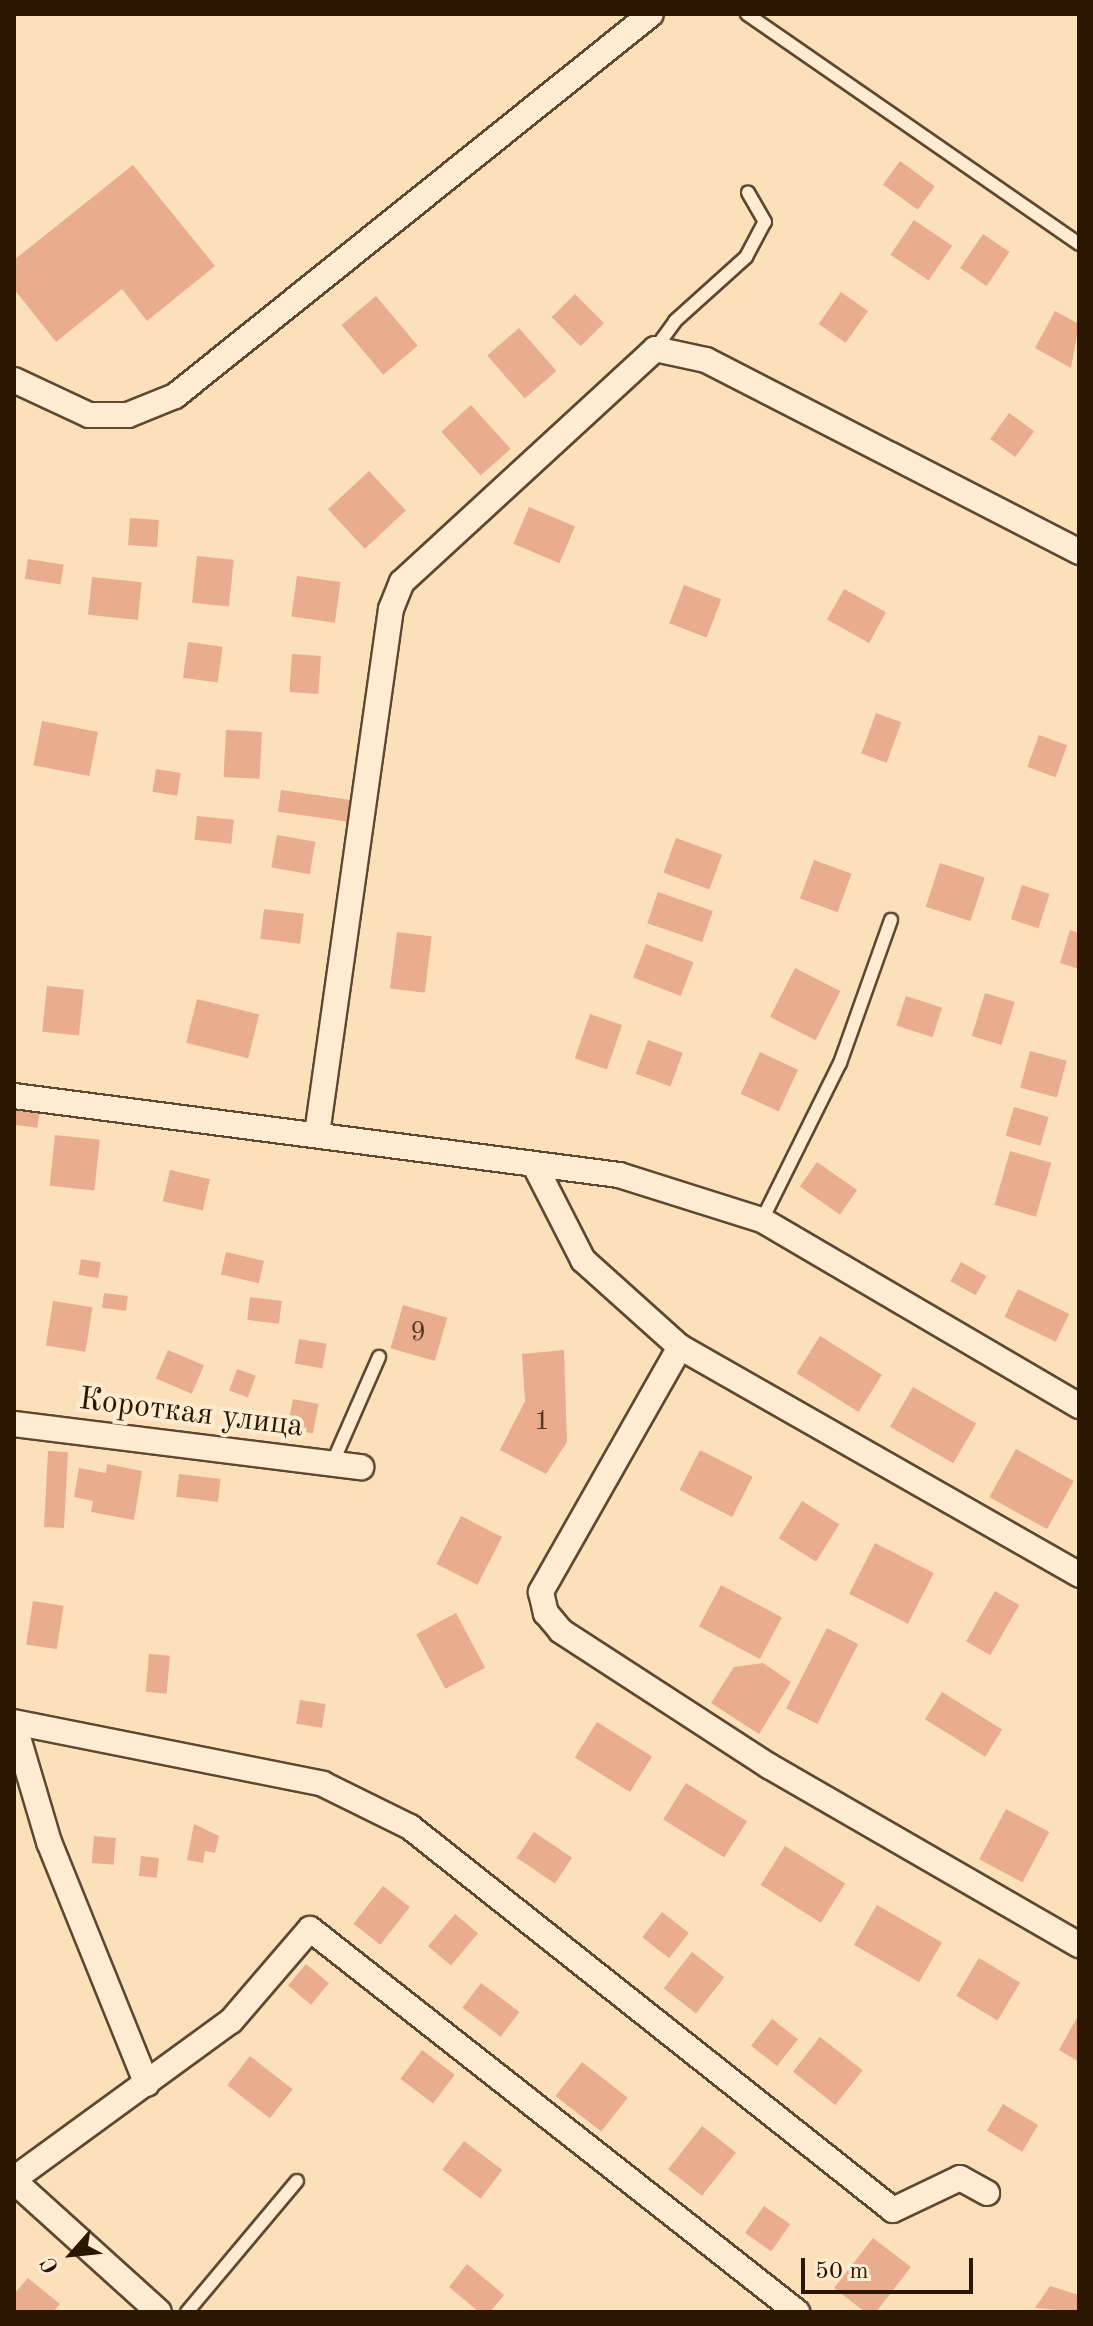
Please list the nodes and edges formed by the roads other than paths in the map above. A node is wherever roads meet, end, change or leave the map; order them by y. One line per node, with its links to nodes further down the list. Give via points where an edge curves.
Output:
1 (651, 14): 6 (street, via 175,396 128,415 89,415)
2 (747, 14): 4 (lane)
3 (748, 193): 5 (lane, via 765,222 746,257 675,321)
4 (1079, 244)
5 (655, 349): 7 (street, via 706,360); 10 (street, via 402,582 391,609)
6 (14, 380)
7 (1079, 552)
8 (891, 920): 12 (lane, via 840,1063)
9 (14, 1096): 10 (street)
10 (317, 1134): 11 (street)
11 (535, 1166): 12 (street, via 619,1175); 13 (street, via 583,1260)
12 (762, 1220): 15 (street)
13 (680, 1347): 19 (street); 21 (street, via 541,1592 561,1631 769,1766)
14 (379, 1357): 17 (lane)
15 (1079, 1406)
16 (14, 1424): 17 (street, Короткая улица)
17 (332, 1464): 18 (street, Короткая улица)
18 (361, 1467)
19 (1079, 1575)
20 (14, 1723): 22 (street, via 49,1842); 25 (street, via 323,1784 410,1827 893,2210 960,2178)
21 (1079, 1945)
22 (147, 2084): 23 (street); 28 (street, via 231,2021 310,1929)
23 (14, 2180): 26 (street)
24 (297, 2181): 27 (lane)
25 (987, 2193)
26 (159, 2312)
27 (187, 2312)
28 (797, 2312)

